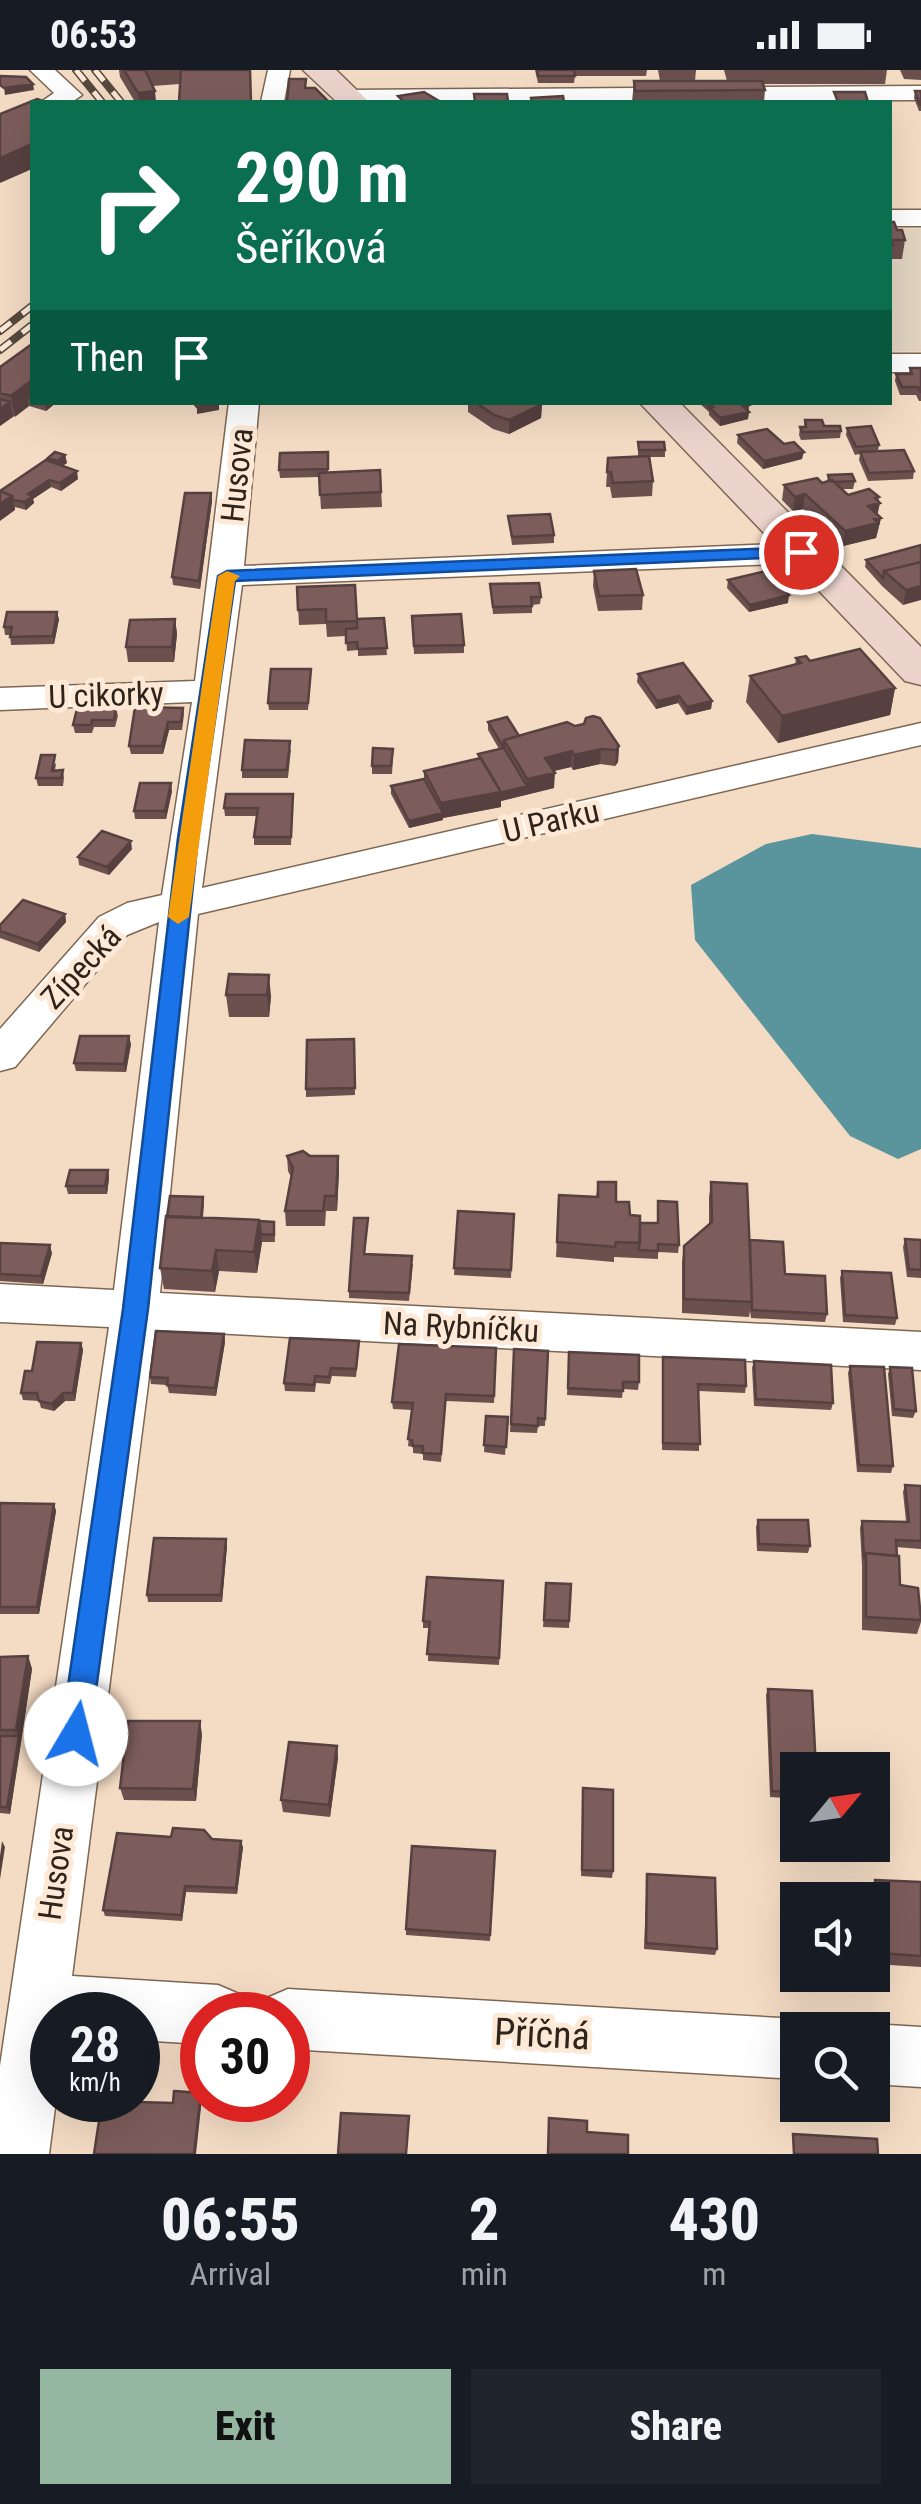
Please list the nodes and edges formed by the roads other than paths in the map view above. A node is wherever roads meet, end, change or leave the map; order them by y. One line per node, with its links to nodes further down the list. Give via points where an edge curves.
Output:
1 (41, 70): 5 (street, via 70,95)
2 (279, 70): 6 (street)
3 (318, 70): 7 (main road)
4 (921, 92): 7 (street)
5 (57, 100)
6 (273, 100)
7 (351, 100)
8 (892, 218): 9 (street)
9 (921, 218)
10 (892, 363): 11 (street)
11 (921, 363)
12 (244, 405): 15 (street, Husova)
13 (660, 405): 14 (main road)
14 (801, 552): 15 (street); 16 (main road)
15 (227, 576): 17 (street, Husova)
16 (921, 672)
17 (211, 691): 18 (street, U cikorky); 20 (street, Husova)
18 (0, 699)
19 (921, 734): 20 (street, U Parku)
20 (180, 906): 21 (street, Zípecká, via 141,912 113,926); 23 (street, Husova)
21 (0, 1056)
22 (0, 1304): 23 (street, Na Rybníčku)
23 (135, 1309): 24 (street, Na Rybníčku); 25 (street, Husova)
24 (921, 1351)
25 (40, 1992)
26 (310, 2020): 27 (street, Příčná)
27 (780, 2048)
28 (890, 2055): 29 (street)
29 (921, 2056)
30 (30, 2064): 31 (street, Husova)
31 (18, 2154)

